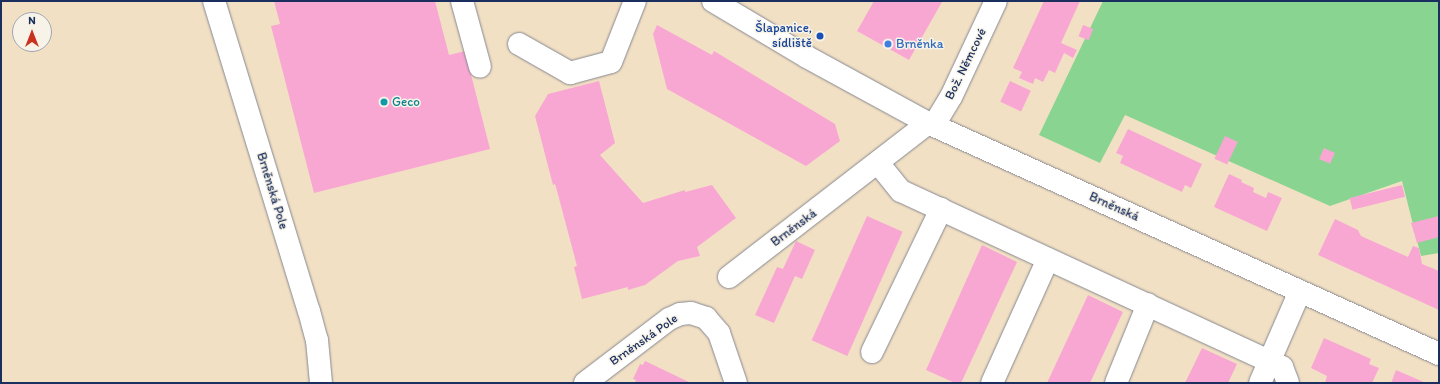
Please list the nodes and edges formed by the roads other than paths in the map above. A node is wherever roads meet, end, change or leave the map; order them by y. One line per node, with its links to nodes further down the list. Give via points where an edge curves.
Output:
1 (214, 1): 18 (street, Brněnská Pole, via 309,311 317,340)
2 (462, 1): 7 (street)
3 (635, 1): 6 (street, via 611,62 570,73)
4 (713, 1): 8 (street, Brněnská, via 807,57)
5 (996, 1): 8 (street, Bož. Němcové, via 951,97)
6 (519, 44)
7 (480, 67)
8 (931, 124): 9 (street, Brněnská); 13 (street, Brněnská)
9 (878, 163): 10 (street, via 901,191); 12 (street, Brněnská)
10 (941, 209): 11 (street); 15 (street)
11 (1048, 259): 14 (street); 21 (street)
12 (729, 277)
13 (1300, 291): 16 (street, Brněnská); 17 (street)
14 (1148, 304): 17 (street); 22 (street)
15 (872, 352)
16 (1439, 354)
17 (1269, 362): 23 (street); 24 (street, via 1282,367)
18 (321, 383)
19 (585, 383): 20 (street, Brněnská Pole, via 669,319 691,313 706,318 719,333)
20 (736, 383)
21 (992, 383)
22 (1116, 383)
23 (1260, 383)
24 (1288, 383)

